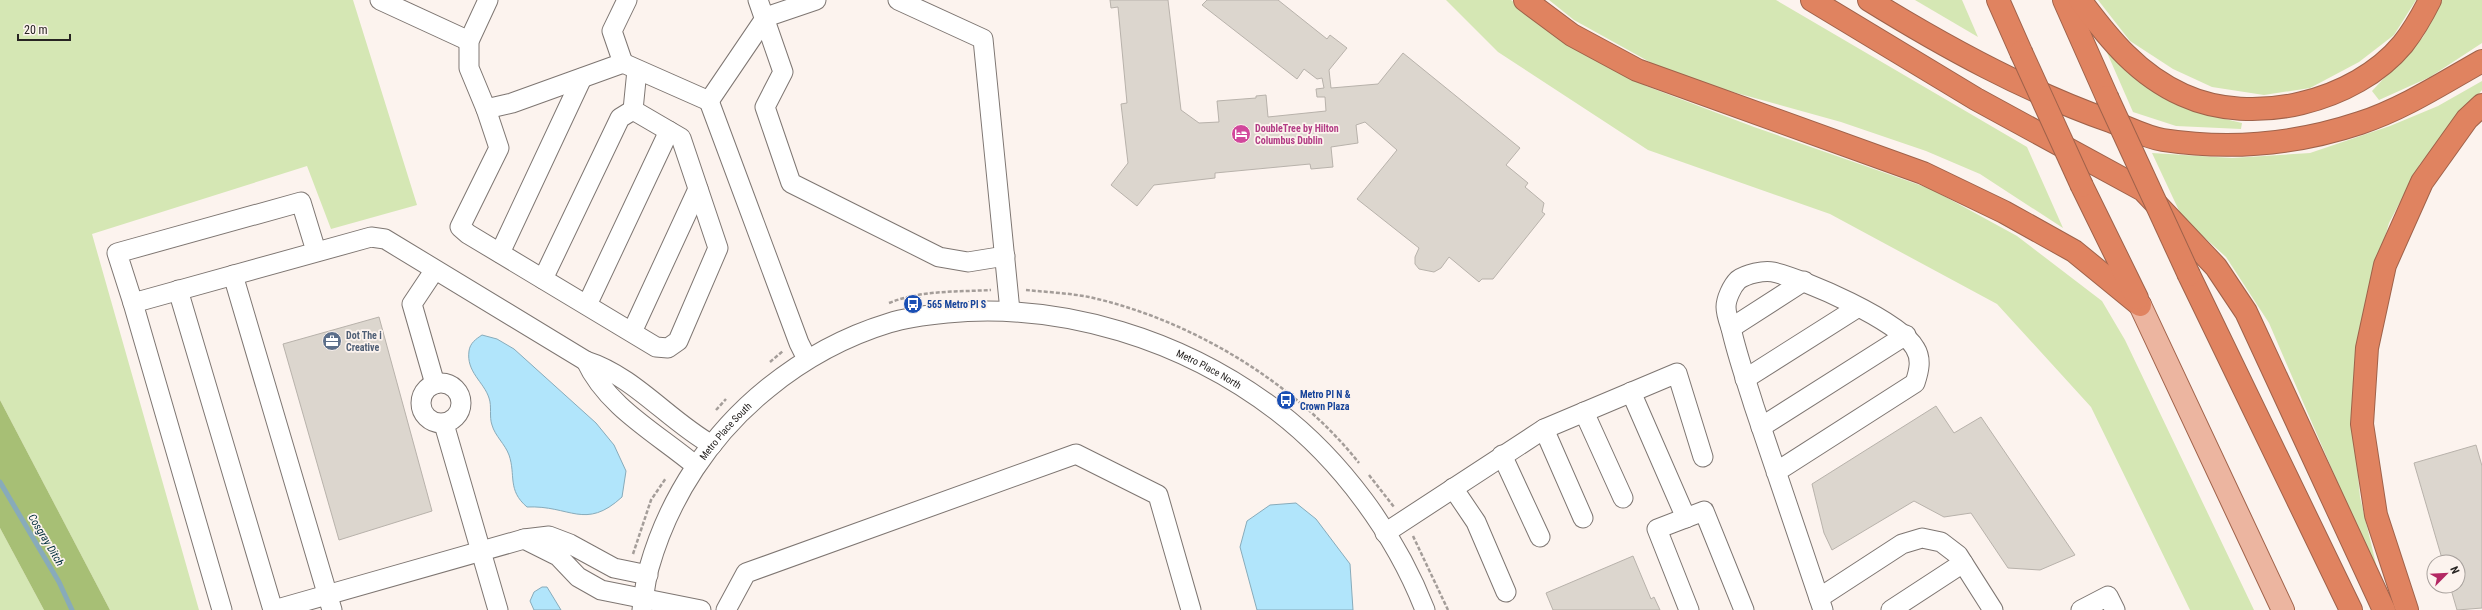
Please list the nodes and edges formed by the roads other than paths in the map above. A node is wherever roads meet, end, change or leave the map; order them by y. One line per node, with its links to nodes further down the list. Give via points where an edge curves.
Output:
1 (380, 0): 15 (street)
2 (488, 0): 15 (street)
3 (628, 0): 17 (street, via 612,31)
4 (758, 0): 14 (street)
5 (816, 0): 14 (street)
6 (898, 0): 27 (street, via 983,39)
7 (1525, 0): 35 (highway, via 1572,35 1637,70 1923,173 2004,212 2074,251)
8 (1812, 0): 85 (highway, via 1976,99 2143,190 2211,262 2246,312)
9 (1869, 0): 16 (highway, via 1982,65 2072,107 2161,140 2229,146 2294,140 2361,123 2423,95)
10 (1998, 0): 35 (highway, bridge, via 2082,186)
11 (2064, 0): 84 (highway, bridge, via 2189,275)
12 (2080, 0): 13 (highway, via 2110,41 2145,73 2184,96 2224,107 2271,109 2309,101 2340,90 2376,68 2402,45 2420,21)
13 (2430, 0)
14 (766, 17): 19 (street); 27 (street, via 783,72 765,107 791,183 939,257 968,262)
15 (469, 41): 21 (street, via 469,68)
16 (2482, 61)
17 (630, 66): 18 (street); 19 (street); 22 (street)
18 (582, 78): 21 (street, via 512,103); 26 (street)
19 (709, 101): 42 (street)
20 (2482, 104): 86 (highway, via 2467,119 2422,182 2386,265 2366,348 2362,424 2375,507)
21 (486, 109): 26 (street, via 499,148 460,227)
22 (633, 110): 23 (street); 30 (street, via 620,118)
23 (669, 131): 24 (street, via 681,138); 34 (street)
24 (698, 189): 40 (street); 40 (street, via 718,248 678,341 668,348 656,347)
25 (316, 251): 28 (street, via 371,237 386,239); 29 (street); 33 (street, via 301,202 118,253)
26 (500, 254): 30 (street)
27 (1005, 256): 37 (street)
28 (434, 271): 43 (street); 45 (street, via 412,304)
29 (233, 275): 32 (street); 67 (street)
30 (543, 279): 34 (street)
31 (1804, 281): 36 (street); 39 (street); 39 (street, via 1771,272 1750,274 1738,280 1730,293 1726,307)
32 (178, 290): 33 (street); 72 (street)
33 (133, 303): 71 (street)
34 (587, 305): 40 (street)
35 (2140, 305): 83 (main road)
36 (1857, 308): 41 (street); 44 (street)
37 (1010, 311): 38 (street, Metro Place North, via 978,310 918,316); 60 (street, Metro Place North, via 1069,317 1155,342 1245,388 1278,412 1316,446 1368,508)
38 (891, 322): 42 (street, Metro Place South)
39 (1731, 328): 44 (street)
40 (632, 332)
41 (1906, 335): 49 (street); 55 (street, via 1916,349 1919,362 1919,372 1914,383)
42 (803, 351): 51 (street, Metro Place South)
43 (586, 361): 51 (street, via 604,367); 54 (street, via 594,378 615,402)
44 (1745, 379): 49 (street)
45 (435, 384): 48 (street, via 424,391 420,404 425,417); 48 (street, via 449,385 455,389 461,400 458,413 450,422)
46 (1631, 392): 47 (street); 53 (street, via 1677,373); 59 (street)
47 (1584, 412): 50 (street); 57 (street)
48 (444, 424): 63 (street)
49 (1761, 427): 55 (street)
50 (1544, 429): 52 (street); 58 (street)
51 (712, 445): 54 (street, Metro Place South)
52 (1502, 455): 56 (street); 61 (street)
53 (1703, 457)
54 (688, 460): 65 (street, Metro Place South)
55 (1776, 472): 69 (street)
56 (1453, 488): 60 (street); 66 (street, via 1476,522)
57 (1624, 498)
58 (1583, 518)
59 (1686, 518): 78 (street, via 1657,529); 79 (street, via 1704,511)
60 (1385, 533): 77 (street, Metro Place North)
61 (1540, 537)
62 (524, 539): 63 (street); 65 (street, via 549,536 570,544 608,565); 68 (street, via 558,556 588,584)
63 (481, 550): 67 (street); 73 (street)
64 (1963, 563): 69 (street, via 1958,555 1941,542 1922,538 1902,544); 70 (street); 80 (street)
65 (648, 575): 68 (street, Metro Place South)
66 (1506, 592)
67 (329, 602): 72 (street)
68 (643, 604): 74 (street)
69 (1821, 604)
70 (1986, 607)
71 (222, 610)
72 (273, 610)
73 (498, 610)
74 (701, 610)
75 (726, 610): 76 (street, via 746,573 1076,454 1158,495)
76 (1191, 610)
77 (1425, 610)
78 (1689, 610)
79 (1744, 610)
80 (1891, 610)
81 (2081, 610): 82 (street, via 2108,596)
82 (2115, 610)
83 (2283, 610)
84 (2351, 610)
85 (2384, 610)
86 (2407, 610)

